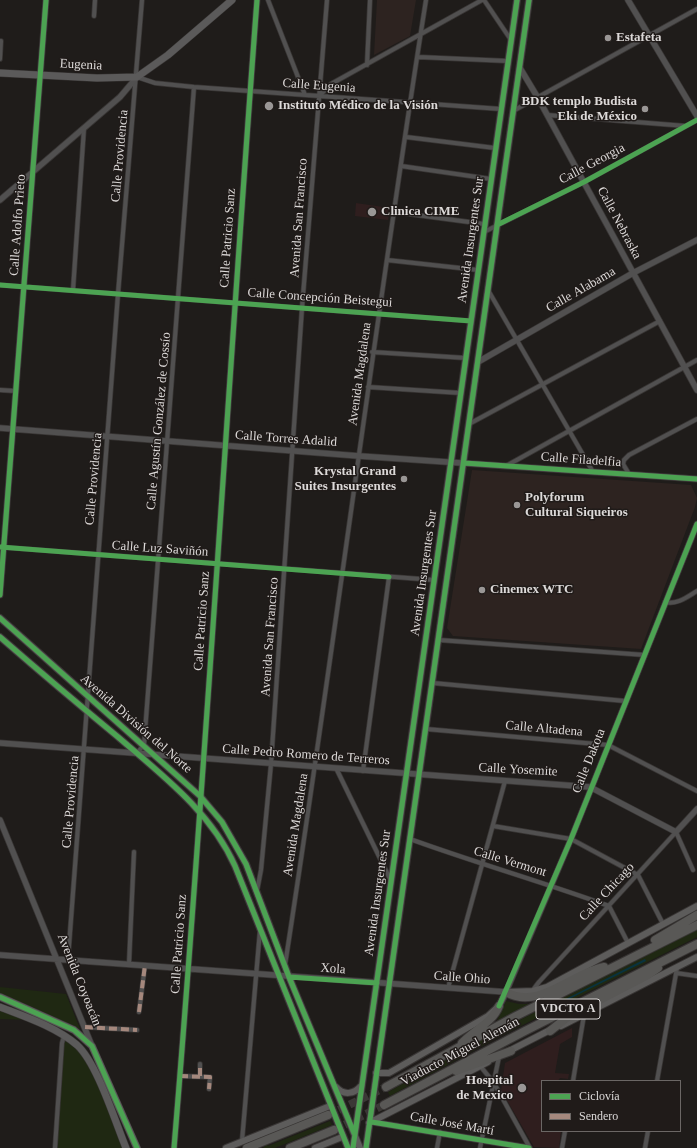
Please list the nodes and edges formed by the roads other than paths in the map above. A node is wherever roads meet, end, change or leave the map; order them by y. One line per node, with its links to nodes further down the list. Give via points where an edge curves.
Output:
1 (46, 0): 26 (street, Calle Adolfo Prieto)
2 (95, 0): 15 (street)
3 (142, 0): 27 (street, Calle Providencia)
4 (232, 0): 27 (main road, via 168,55)
5 (257, 0): 29 (street, Calle Patricio Sanz)
6 (268, 0): 30 (street)
7 (327, 0): 31 (street, Avenida San Francisco)
8 (370, 0): 23 (street)
9 (426, 0): 16 (street, Avenida Magdalena)
10 (483, 0): 16 (street); 18 (street)
11 (516, 0): 18 (main road, Avenida Insurgentes Sur)
12 (529, 0): 24 (main road, Avenida Insurgentes Sur)
13 (628, 0): 17 (street)
14 (697, 9): 17 (street)
15 (94, 16)
16 (420, 36): 20 (street, Avenida Magdalena); 23 (street)
17 (649, 36): 32 (street); 37 (street)
18 (511, 40): 22 (main road, Avenida Insurgentes Sur)
19 (1, 41): 21 (street)
20 (418, 57): 22 (street); 33 (street, Avenida Magdalena)
21 (0, 59)
22 (508, 61): 34 (main road, Avenida Insurgentes Sur)
23 (367, 65): 31 (street, via 331,84)
24 (520, 68): 32 (street, Calle Nebraska); 35 (main road, Avenida Insurgentes Sur)
25 (0, 73): 26 (main road, Eugenia)
26 (40, 75): 27 (main road, Eugenia); 44 (street, Calle Adolfo Prieto)
27 (137, 77): 28 (street, Calle Eugenia, via 155,83); 40 (street, via 120,97); 60 (street, Calle Providencia)
28 (194, 87): 29 (street, Calle Eugenia); 61 (street, Calle Agustín González de Cossío)
29 (250, 91): 30 (street, Calle Eugenia); 62 (street, Calle Patricio Sanz)
30 (305, 95): 31 (street, Calle Eugenia)
31 (318, 96): 33 (street, Calle Eugenia); 63 (street, Avenida San Francisco)
32 (538, 98): 35 (street); 36 (street, Calle Nebraska)
33 (411, 102): 34 (street, Calle Eugenia); 41 (street, Avenida Magdalena)
34 (501, 109): 42 (main road, Avenida Insurgentes Sur)
35 (513, 111): 50 (main road, Avenida Insurgentes Sur)
36 (548, 115): 39 (street); 46 (street, Calle Nebraska)
37 (697, 116)
38 (697, 120): 39 (street, Calle Georgia)
39 (686, 126): 46 (street, Calle Georgia)
40 (84, 128): 44 (street); 58 (street)
41 (406, 137): 42 (street); 43 (street, Avenida Magdalena)
42 (495, 148): 45 (main road, Avenida Insurgentes Sur)
43 (401, 166): 45 (street); 48 (street, Avenida Magdalena)
44 (33, 172): 47 (street); 57 (street, Calle Adolfo Prieto)
45 (491, 178): 49 (main road, Avenida Insurgentes Sur)
46 (584, 182): 50 (street, Calle Georgia); 55 (street, Calle Nebraska)
47 (0, 200)
48 (394, 212): 49 (street); 53 (street, Avenida Magdalena)
49 (484, 224): 51 (main road, Avenida Insurgentes Sur)
50 (497, 225): 51 (street, Calle Georgia); 59 (main road, Avenida Insurgentes Sur)
51 (483, 232): 54 (main road, Avenida Insurgentes Sur)
52 (697, 240): 55 (street, Calle Alabama)
53 (387, 260): 54 (street); 64 (street, Avenida Magdalena)
54 (478, 270): 65 (main road, Avenida Insurgentes Sur)
55 (634, 273): 66 (street, Calle Nebraska); 67 (street, Calle Alabama)
56 (0, 285): 57 (street, Calle Concepción Beistegui)
57 (24, 287): 58 (street, Calle Concepción Beistegui); 77 (street, Calle Adolfo Prieto)
58 (73, 290): 60 (street, Calle Concepción Beistegui)
59 (488, 290): 67 (street); 71 (main road, Avenida Insurgentes Sur)
60 (118, 294): 61 (street, Calle Concepción Beistegui); 84 (street, Calle Providencia)
61 (179, 298): 62 (street, Calle Concepción Beistegui); 85 (street, Calle Agustín González de Cossío)
62 (234, 302): 63 (street, Calle Concepción Beistegui); 86 (street, Calle Patricio Sanz)
63 (302, 308): 64 (street, Calle Concepción Beistegui); 87 (street, Avenida San Francisco)
64 (379, 314): 65 (street, Calle Concepción Beistegui); 68 (street, Avenida Magdalena)
65 (471, 321): 69 (main road, Avenida Insurgentes Sur)
66 (660, 321): 72 (street, Calle Nebraska); 73 (street)
67 (517, 340): 71 (street, Calle Alabama); 73 (street)
68 (372, 352): 69 (street); 74 (street, Avenida Magdalena)
69 (466, 358): 78 (main road, Avenida Insurgentes Sur)
70 (697, 360): 72 (street)
71 (478, 362): 80 (main road, Avenida Insurgentes Sur)
72 (684, 367): 76 (street, Calle Nebraska); 83 (street)
73 (543, 385): 80 (street); 83 (street)
74 (368, 387): 78 (street); 88 (street, Avenida Magdalena)
75 (0, 390): 77 (street)
76 (697, 390)
77 (16, 391): 82 (street, Calle Adolfo Prieto)
78 (461, 394): 89 (main road, Avenida Insurgentes Sur)
79 (697, 419): 93 (street, via 629,455 623,464)
80 (469, 424): 90 (main road, Avenida Insurgentes Sur)
81 (0, 428): 82 (street, Calle Torres Adalid)
82 (13, 429): 84 (street, Calle Torres Adalid); 99 (street, Calle Adolfo Prieto)
83 (569, 431): 91 (street); 92 (street)
84 (108, 436): 85 (street, Calle Torres Adalid); 100 (street, Calle Providencia)
85 (167, 441): 86 (street, Calle Torres Adalid); 101 (street, Calle Agustín González de Cossío)
86 (225, 445): 87 (street, Calle Torres Adalid); 102 (street, Calle Patricio Sanz)
87 (292, 450): 88 (street, Calle Torres Adalid); 103 (street, Avenida San Francisco)
88 (359, 456): 89 (street, Calle Torres Adalid); 104 (street, Avenida Magdalena)
89 (451, 462): 90 (street, Calle Filadelfia); 106 (main road, Avenida Insurgentes Sur)
90 (464, 463): 91 (street, Calle Filadelfia); 112 (main road, Avenida Insurgentes Sur)
91 (506, 466): 92 (street, Calle Filadelfia)
92 (593, 472): 93 (street, Calle Filadelfia)
93 (629, 474): 95 (street, Calle Filadelfia)
94 (697, 474): 95 (street)
95 (690, 478): 96 (street, Calle Filadelfia); 97 (street)
96 (697, 479)
97 (697, 484)
98 (697, 524): 109 (street, Calle Dakota)
99 (2, 547): 100 (street, Calle Luz Saviñón); 108 (street, Calle Adolfo Prieto)
100 (98, 555): 101 (street, Calle Luz Saviñón); 115 (street, Calle Providencia)
101 (157, 560): 102 (street, Calle Luz Saviñón); 120 (street, Calle Agustín González de Cossío)
102 (217, 564): 103 (street, Calle Luz Saviñón); 125 (street, Calle Patricio Sanz)
103 (285, 569): 104 (street, Calle Luz Saviñón); 126 (street, Avenida San Francisco)
104 (343, 573): 105 (street, Calle Luz Saviñón); 127 (street, Avenida Magdalena)
105 (389, 577): 106 (street, Calle Luz Saviñón); 129 (street)
106 (434, 580): 130 (main road, Avenida Insurgentes Sur)
107 (697, 591): 109 (street, via 672,604)
108 (0, 595)
109 (665, 602): 113 (street, Calle Dakota)
110 (0, 618): 115 (main road, Avenida División del Norte)
111 (0, 637): 117 (main road, Avenida División del Norte)
112 (439, 640): 113 (street); 114 (main road, Avenida Insurgentes Sur)
113 (645, 655): 116 (street, Calle Dakota)
114 (433, 683): 116 (street); 118 (main road, Avenida Insurgentes Sur)
115 (88, 698): 117 (street, Calle Providencia); 120 (main road, Avenida División del Norte)
116 (626, 701): 121 (street, Calle Dakota)
117 (87, 712): 122 (street, Calle Providencia); 123 (main road, Avenida División del Norte)
118 (426, 729): 121 (street, Calle Altadena); 131 (main road, Avenida Insurgentes Sur)
119 (0, 743): 122 (street, Calle Pedro Romero de Terreros)
120 (144, 745): 123 (street); 124 (main road, Avenida División del Norte)
121 (608, 745): 133 (street, Calle Dakota); 134 (street, Calle Altadena)
122 (85, 750): 123 (street, Calle Pedro Romero de Terreros); 163 (street, Calle Providencia)
123 (136, 754): 124 (street, Calle Pedro Romero de Terreros); 137 (main road, Avenida División del Norte)
124 (155, 754): 125 (street, Calle Pedro Romero de Terreros); 135 (main road, Avenida División del Norte)
125 (204, 758): 126 (street, Calle Pedro Romero de Terreros); 135 (street, Calle Patricio Sanz)
126 (271, 764): 127 (street, Calle Pedro Romero de Terreros); 149 (street, Avenida San Francisco)
127 (316, 767): 128 (street, Calle Pedro Romero de Terreros); 165 (street, Avenida Magdalena)
128 (336, 768): 129 (street, Calle Pedro Romero de Terreros); 147 (street)
129 (364, 771): 130 (street, Calle Pedro Romero de Terreros)
130 (406, 774): 131 (street, Calle Pedro Romero de Terreros); 147 (main road, Avenida Insurgentes Sur)
131 (419, 775): 132 (street, Calle Yosemite); 141 (main road, Avenida Insurgentes Sur)
132 (505, 781): 133 (street, Calle Yosemite); 139 (street)
133 (590, 787): 140 (street, Calle Yosemite); 142 (street, Calle Dakota)
134 (697, 791)
135 (200, 796): 137 (street, Calle Patricio Sanz); 149 (main road, Avenida División del Norte, via 231,835)
136 (697, 809): 140 (street, Calle Chicago)
137 (200, 811): 155 (main road, Avenida División del Norte, via 227,847); 168 (street, Calle Patricio Sanz)
138 (0, 820): 160 (street, Avenida Coyoacán)
139 (493, 826): 142 (street); 144 (street)
140 (676, 832): 145 (street); 146 (street, Calle Chicago)
141 (410, 839): 144 (street, Calle Vermont); 175 (main road, Avenida Insurgentes Sur)
142 (571, 839): 146 (street); 148 (street, Calle Dakota)
143 (134, 852): 164 (street)
144 (481, 864): 148 (street, Calle Vermont); 176 (street)
145 (693, 870)
146 (638, 875): 150 (street, Calle Chicago); 153 (street)
147 (391, 881): 174 (main road, Avenida Insurgentes Sur)
148 (551, 885): 150 (street, Calle Vermont); 178 (street, Calle Dakota)
149 (257, 891): 165 (main road, Avenida División del Norte)
150 (609, 906): 156 (street); 177 (street, Calle Chicago)
151 (697, 906): 153 (main road)
152 (697, 915): 158 (highway, via 676,926)
153 (663, 924): 156 (main road)
154 (697, 925): 158 (highway, Viaducto Miguel Alemán / VDCTO A)
155 (260, 929): 170 (street); 171 (main road, Avenida División del Norte)
156 (628, 943): 177 (main road, via 547,987)
157 (697, 944): 161 (highway, Viaducto Miguel Alemán / VDCTO A)
158 (644, 950): 167 (highway, Viaducto Miguel Alemán / VDCTO A)
159 (0, 955): 160 (street, Xola)
160 (57, 958): 163 (street, Xola); 184 (street, Avenida Coyoacán)
161 (670, 958): 186 (highway, via 648,976 569,1016); 197 (highway, Viaducto Miguel Alemán / VDCTO A)
162 (697, 958): 169 (main road, Viaducto Miguel Alemán)
163 (68, 959): 164 (street, Xola)
164 (129, 964): 166 (street, Xola)
165 (284, 965): 173 (main road, Avenida División del Norte)
166 (145, 966): 168 (street, Xola); 182 (street)
167 (612, 966): 178 (highway, via 589,971 530,998 516,998); 189 (highway, Viaducto Miguel Alemán / VDCTO A)
168 (188, 970): 170 (street, Xola); 195 (street, Calle Patricio Sanz)
169 (676, 970): 172 (street); 183 (main road, Viaducto Miguel Alemán); 199 (street)
170 (257, 974): 171 (street, Xola); 216 (street)
171 (279, 976): 173 (street, Xola); 206 (main road, Avenida División del Norte)
172 (697, 976)
173 (289, 977): 174 (street, Xola); 201 (main road, Avenida División del Norte)
174 (377, 983): 175 (street, Xola); 202 (main road, Avenida Insurgentes Sur)
175 (390, 984): 176 (street, Calle Ohio); 194 (main road, Avenida Insurgentes Sur)
176 (448, 988): 178 (street, Calle Ohio)
177 (533, 991): 178 (main road, Calle Ohio)
178 (506, 992): 180 (main road, Calle Dakota)
179 (0, 997): 188 (main road, via 74,1030)
180 (499, 1006): 189 (highway, via 492,1018 472,1032); 194 (main road, Viaducto Miguel Alemán, via 488,1016 390,1072)
181 (0, 1007): 187 (main road, via 34,1020)
182 (138, 1012)
183 (584, 1015): 186 (main road, Viaducto Miguel Alemán); 198 (street)
184 (86, 1028): 185 (street); 188 (street, Avenida Coyoacán)
185 (137, 1030)
186 (550, 1031): 190 (main road, Viaducto Miguel Alemán)
187 (64, 1036): 218 (street); 219 (main road, via 79,1046 92,1064)
188 (92, 1046): 220 (main road, Avenida Coyoacán)
189 (455, 1050): 203 (highway, Viaducto Miguel Alemán / VDCTO A)
190 (510, 1051): 191 (main road, Viaducto Miguel Alemán); 197 (highway)
191 (499, 1057): 193 (main road, Viaducto Miguel Alemán); 200 (street)
192 (200, 1064): 196 (street)
193 (481, 1066): 200 (street); 208 (main road, Viaducto Miguel Alemán)
194 (376, 1073): 208 (main road, Avenida Insurgentes Sur)
195 (180, 1076): 196 (street); 221 (street, Calle Patricio Sanz)
196 (200, 1076): 204 (street, via 210,1077)
197 (440, 1076): 205 (highway, Viaducto Miguel Alemán / VDCTO A)
198 (574, 1080)
199 (657, 1080)
200 (494, 1083): 215 (street); 231 (street)
201 (335, 1085): 202 (main road, via 339,1090 348,1093 357,1091); 213 (main road, Avenida División del Norte)
202 (361, 1086): 213 (main road, Avenida Insurgentes Sur)
203 (386, 1087)
204 (209, 1089)
205 (384, 1105)
206 (330, 1106): 214 (main road, Avenida División del Norte); 216 (main road)
207 (328, 1115): 216 (highway)
208 (370, 1122): 210 (street, Calle José Martí); 228 (main road, Avenida Insurgentes Sur)
209 (334, 1130): 223 (highway)
210 (440, 1132): 215 (street, Calle José Martí); 229 (street)
211 (565, 1132): 232 (street)
212 (648, 1132): 233 (street)
213 (354, 1134): 226 (main road, Avenida Insurgentes Sur); 227 (main road, Avenida División del Norte)
214 (342, 1137): 224 (main road); 225 (main road, Avenida División del Norte)
215 (482, 1140): 217 (street, Calle José Martí); 230 (street)
216 (245, 1145): 222 (main road)
217 (518, 1147): 231 (street, Calle José Martí)
218 (55, 1148)
219 (126, 1148)
220 (137, 1148)
221 (174, 1148)
222 (226, 1148)
223 (290, 1148)
224 (315, 1148)
225 (348, 1148)
226 (352, 1148)
227 (360, 1148)
228 (366, 1148)
229 (436, 1148)
230 (480, 1148)
231 (530, 1148)
232 (562, 1148)
233 (645, 1148)

